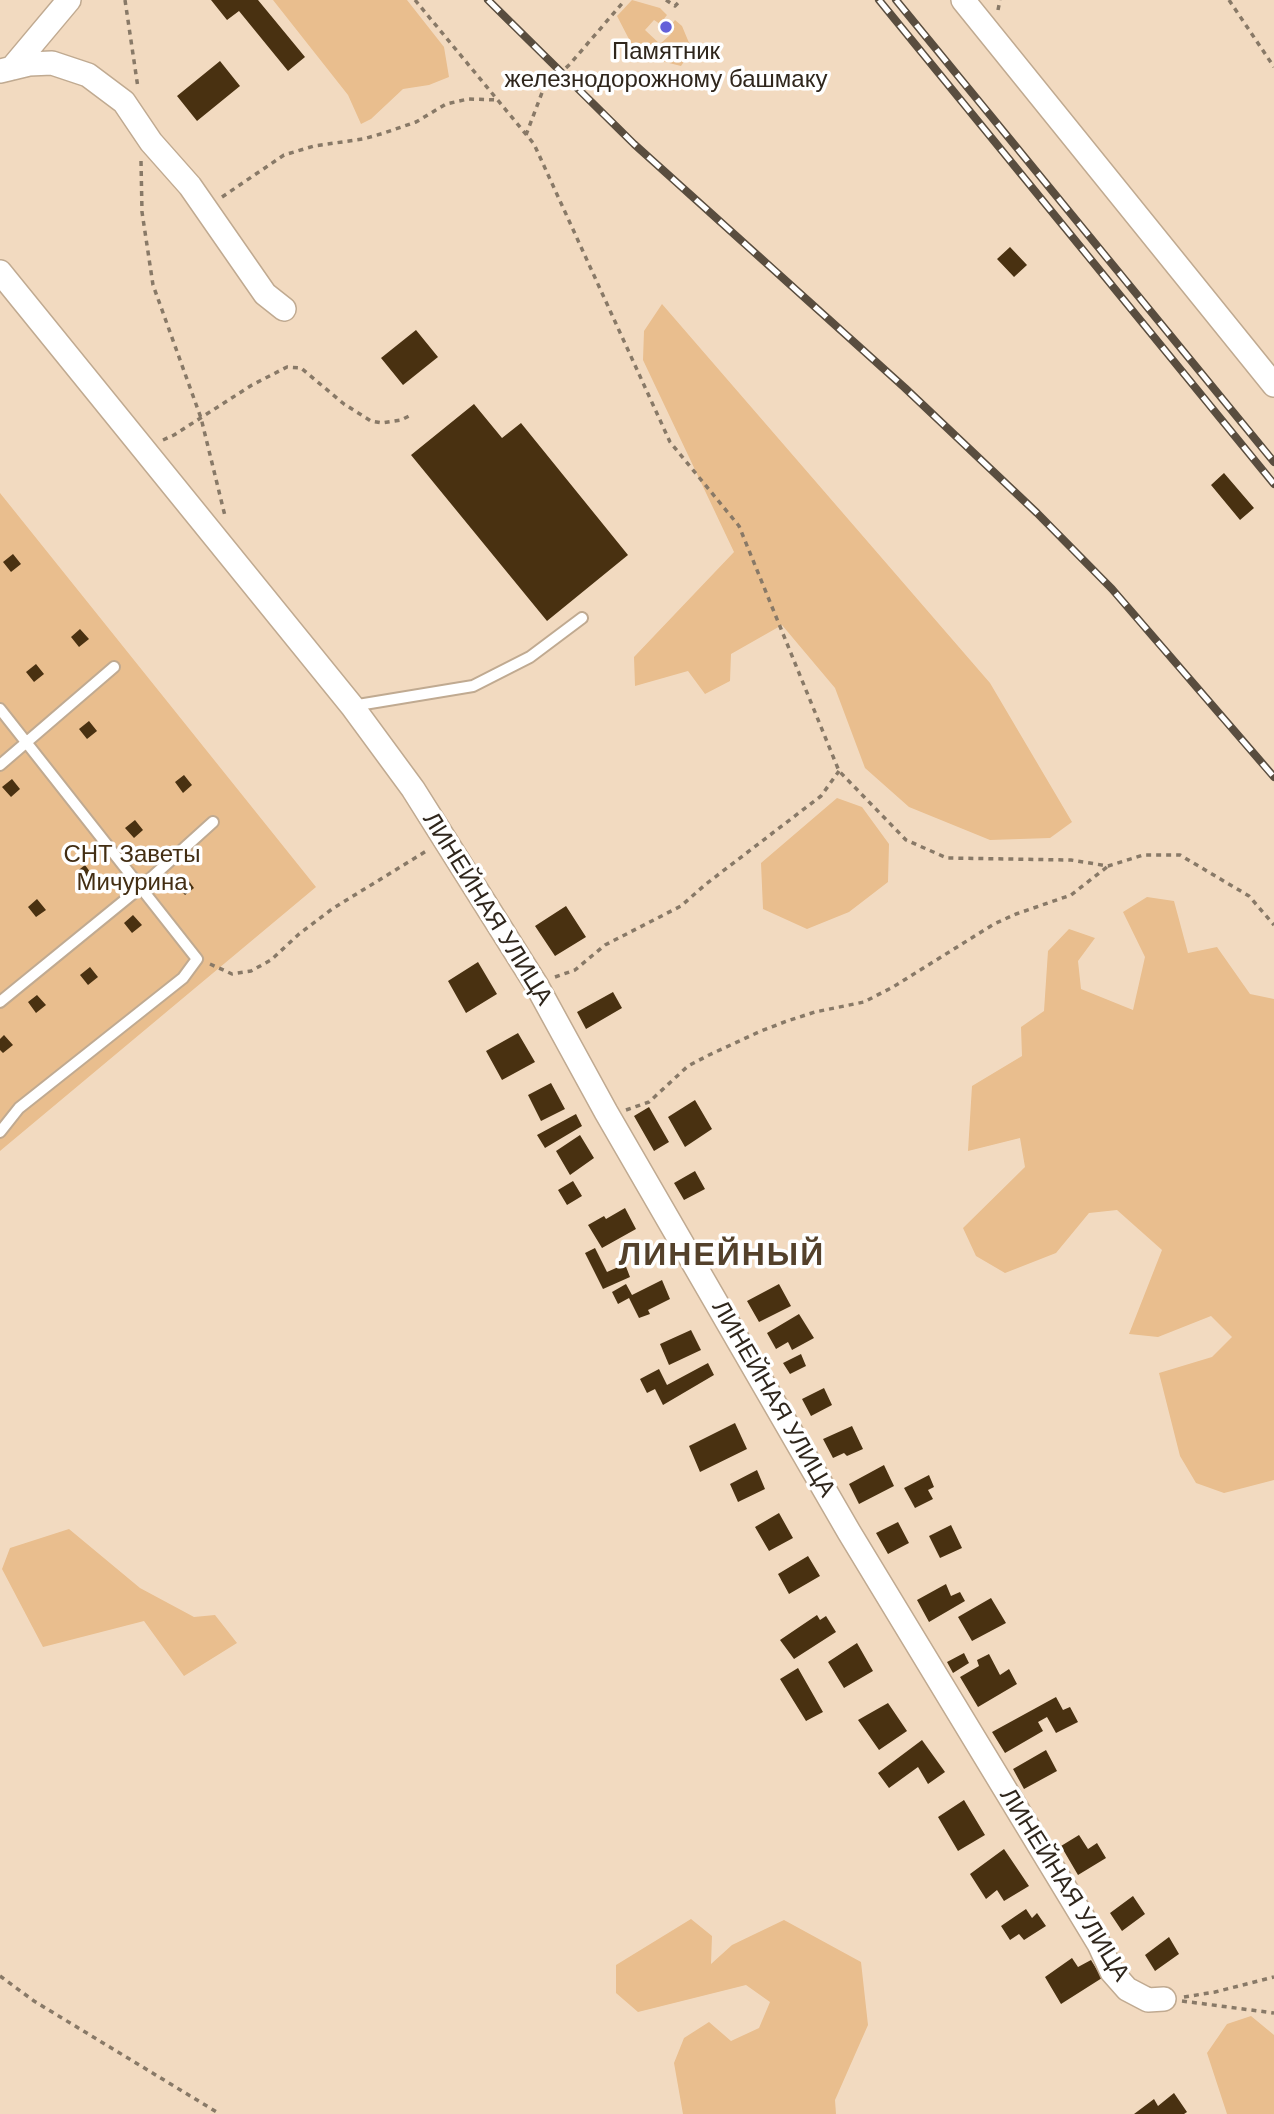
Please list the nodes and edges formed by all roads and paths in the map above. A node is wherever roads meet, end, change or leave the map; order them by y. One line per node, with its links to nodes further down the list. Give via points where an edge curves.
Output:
1 (69, 0): 10 (street)
2 (125, 0): 11 (path)
3 (415, 0): 12 (path)
4 (625, 0): 14 (path, via 543,90)
5 (666, 0): 6 (path, via 675,6)
6 (681, 0)
7 (963, 0): 18 (street)
8 (1229, 0): 9 (path)
9 (1274, 67)
10 (6, 69): 13 (street, via 52,63 88,75 124,102)
11 (138, 94)
12 (498, 100): 14 (path); 15 (path, via 446,104 416,122 384,133 284,155)
13 (144, 131): 15 (street); 20 (path, via 142,212 153,285)
14 (526, 135): 29 (path, via 670,442 739,526)
15 (206, 208): 17 (street, via 265,294)
16 (0, 272): 21 (street, ЛИНЕЙНАЯ УЛИЦА)
17 (284, 309)
18 (1274, 385)
19 (413, 414): 20 (path, via 382,423 371,421 301,368 287,367)
20 (201, 418): 21 (path, via 174,435); 22 (path)
21 (140, 444): 25 (street, ЛИНЕЙНАЯ УЛИЦА)
22 (228, 527)
23 (582, 618): 25 (lane, via 530,657 472,686)
24 (114, 667): 27 (lane)
25 (352, 706): 31 (street, ЛИНЕЙНАЯ УЛИЦА)
26 (0, 709): 27 (lane)
27 (27, 743): 28 (lane); 33 (lane)
28 (0, 765)
29 (839, 771): 32 (path, via 906,840 947,858 1071,860); 36 (path, via 821,796 681,906 605,945 575,970)
30 (213, 822): 33 (lane)
31 (445, 840): 35 (path, via 332,909 251,971 232,974); 36 (street, ЛИНЕЙНАЯ УЛИЦА)
32 (1108, 866): 34 (path, via 1143,855 1180,855 1249,896); 38 (path, via 1071,895 993,924 893,988 864,1002 815,1012 761,1031 688,1066 649,1102)
33 (141, 887): 35 (lane); 37 (lane)
34 (1274, 925)
35 (197, 959): 39 (lane, via 183,978 19,1108)
36 (537, 986): 38 (street, ЛИНЕЙНАЯ УЛИЦА)
37 (0, 1002)
38 (606, 1112): 42 (street, ЛИНЕЙНАЯ УЛИЦА, via 849,1532 1112,1972 1127,1989 1149,2000)
39 (0, 1132)
40 (0, 1976): 44 (path)
41 (1274, 1977): 42 (path)
42 (1164, 1999): 43 (path)
43 (1274, 2012)
44 (220, 2114)

